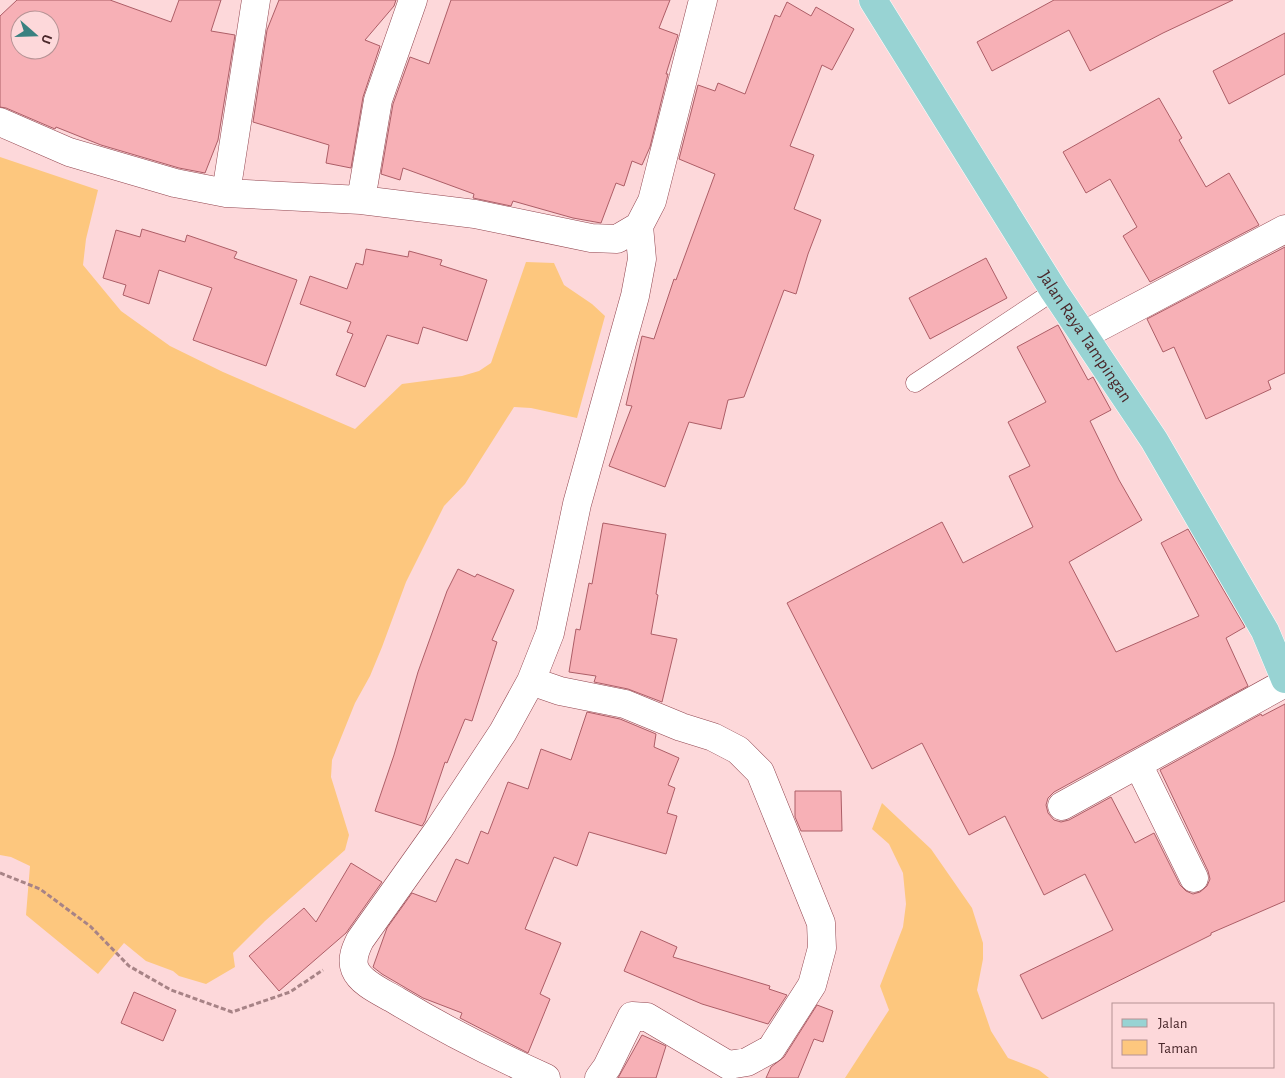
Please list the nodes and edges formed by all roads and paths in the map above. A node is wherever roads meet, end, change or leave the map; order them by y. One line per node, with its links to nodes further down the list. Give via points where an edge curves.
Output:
1 (256, 0): 6 (street)
2 (413, 0): 7 (street, via 378,100)
3 (873, 0): 10 (main road, Jalan Raya Tampingan)
4 (701, 1): 8 (street, via 652,201)
5 (0, 122): 6 (street, via 69,152)
6 (226, 193): 7 (street)
7 (360, 200): 8 (street, via 475,214 591,238 617,240)
8 (639, 226): 14 (street, via 642,259 635,296 577,504 550,633)
9 (1285, 229): 11 (street)
10 (1054, 291): 11 (main road, Jalan Raya Tampingan); 12 (lane)
11 (1084, 335): 13 (main road, Jalan Raya Tampingan, via 1154,440 1265,631)
12 (915, 383)
13 (1285, 679)
14 (531, 681): 20 (street, via 503,732); 22 (street, via 560,691 625,704 681,728 713,737 738,750 760,772 821,923 822,948 812,985 771,1049 747,1062 728,1065 647,1017 632,1016)
15 (1285, 683): 16 (street)
16 (1138, 764): 17 (street); 19 (street)
17 (1062, 806)
18 (0, 873): 20 (path, via 40,889 90,926 129,966 171,990 232,1012 290,992)
19 (1194, 878)
20 (354, 952): 21 (street, via 355,969 364,981 489,1052)
21 (546, 1078)
22 (600, 1078)

